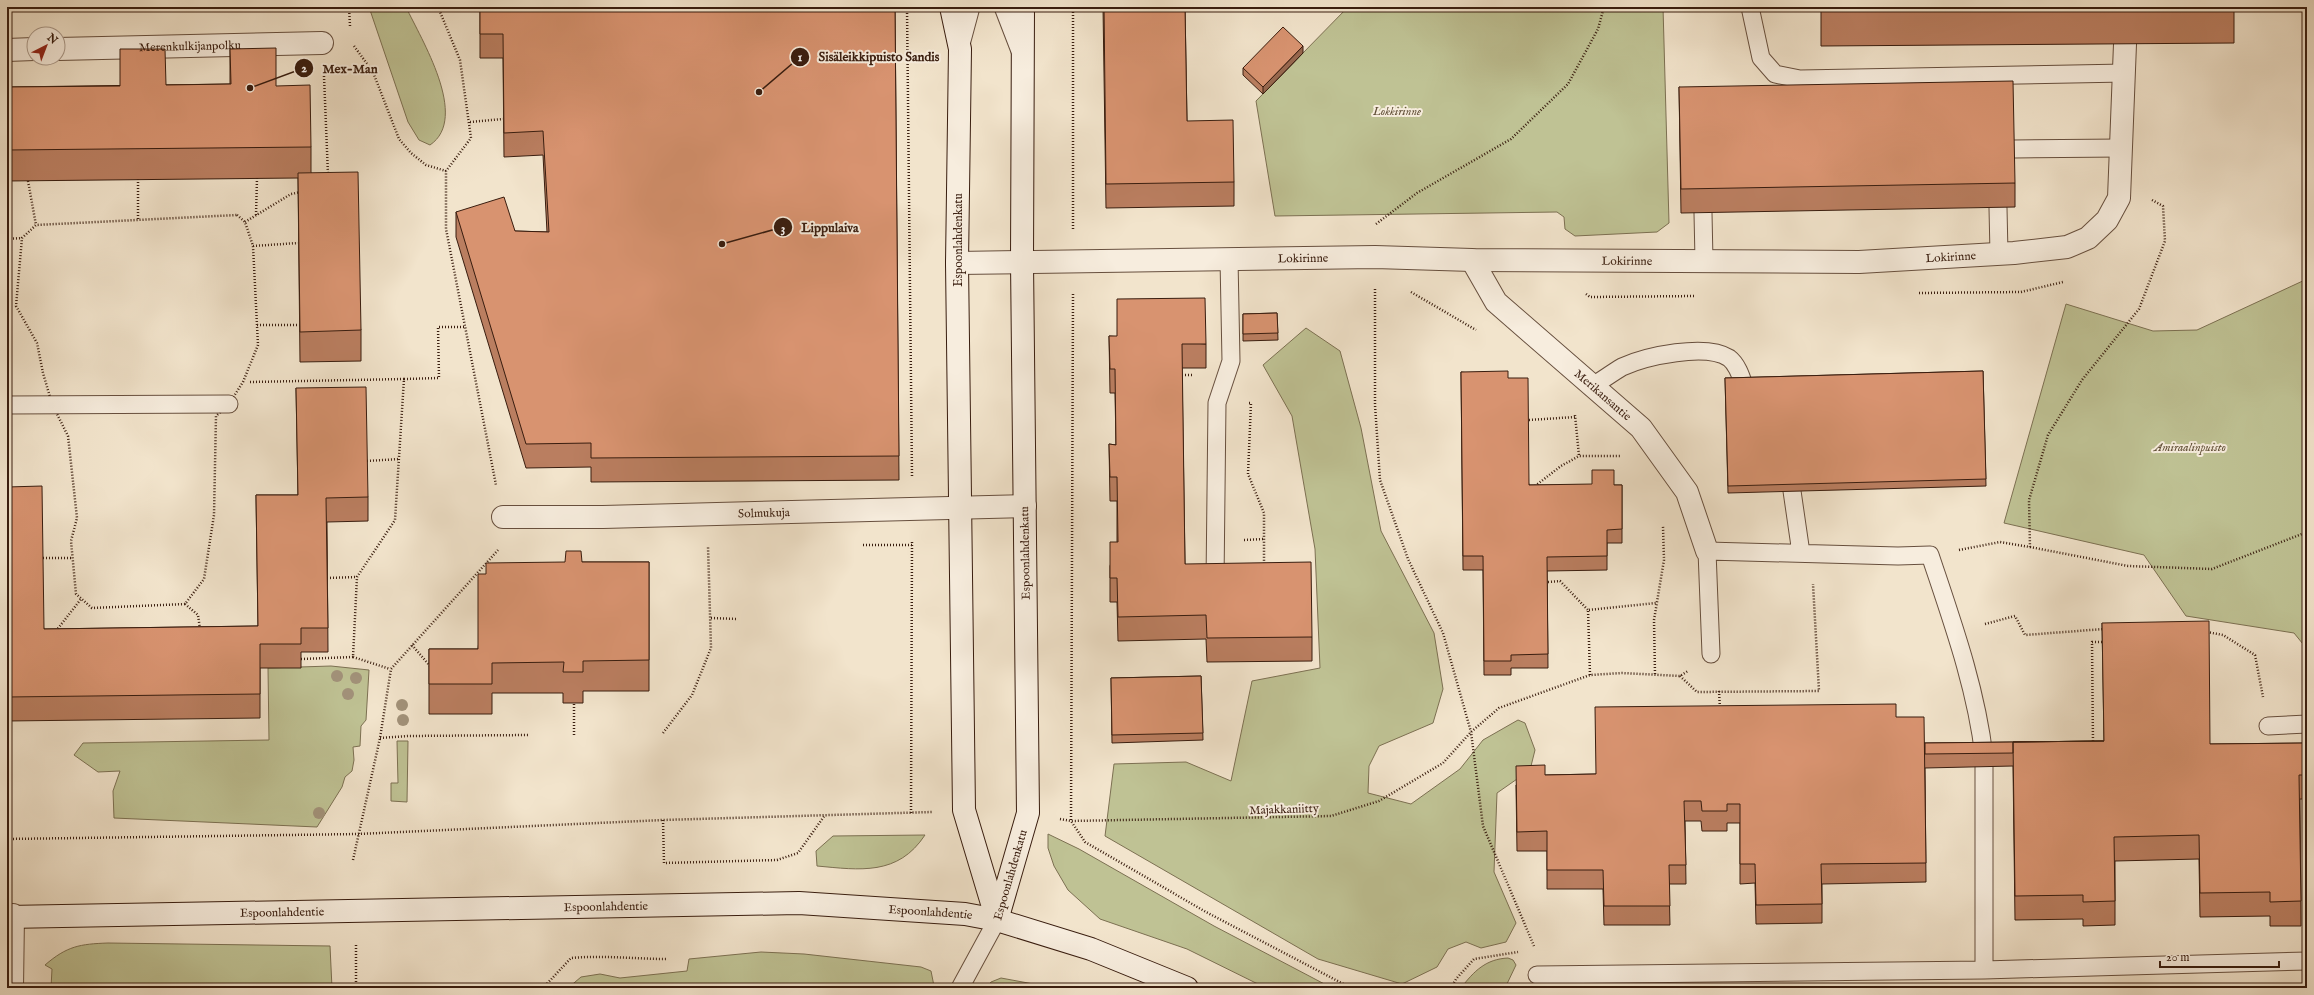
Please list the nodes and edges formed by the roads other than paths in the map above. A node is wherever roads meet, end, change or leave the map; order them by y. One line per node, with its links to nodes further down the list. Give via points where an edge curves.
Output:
1 (951, 7): 10 (main road, Espoonlahdenkatu)
2 (971, 7): 10 (lane)
3 (1003, 7): 12 (lane)
4 (1023, 7): 12 (main road, Espoonlahdenkatu)
5 (1750, 7): 13 (lane, via 1761,58 1775,74 1800,79)
6 (322, 43): 9 (main road, Merenkulkijanpolku)
7 (2125, 44): 13 (main road, Lokirinne)
8 (26, 49): 11 (main road)
9 (66, 49)
10 (960, 49): 23 (main road, Espoonlahdenkatu)
11 (7, 50)
12 (1022, 55): 22 (main road, Espoonlahdenkatu)
13 (2125, 73): 14 (main road, Lokirinne)
14 (2122, 148): 15 (lane); 18 (main road, Lokirinne, via 2119,198 2108,220 2088,238 2067,247)
15 (2014, 149)
16 (1998, 208): 18 (lane)
17 (1703, 213): 21 (lane)
18 (1999, 254): 21 (main road, Lokirinne, via 1859,262)
19 (1229, 259): 20 (main road, Lokirinne, via 1376,257); 22 (main road, Lokirinne); 34 (lane, via 1231,361 1217,403)
20 (1472, 260): 21 (main road, Lokirinne); 25 (main road, Merikansantie, via 1496,302)
21 (1704, 260)
22 (1022, 262): 23 (main road, Lokirinne); 29 (main road, Espoonlahdenkatu)
23 (957, 263): 30 (main road, Espoonlahdenkatu)
24 (1744, 385): 25 (lane, via 1730,358 1711,352 1661,354 1623,367)
25 (1591, 387): 32 (main road, Merikansantie, via 1641,428 1687,492)
26 (228, 404): 27 (lane)
27 (7, 405)
28 (1792, 491): 33 (lane)
29 (1025, 506): 30 (main road, Solmukuja); 39 (main road, Espoonlahdenkatu, via 1028,813)
30 (960, 508): 31 (main road, Solmukuja); 39 (main road, Espoonlahdenkatu, via 964,810)
31 (503, 517)
32 (1707, 550): 33 (lane); 35 (lane)
33 (1806, 553): 41 (lane, via 1930,555 1958,638 1980,724 1984,762)
34 (1215, 582)
35 (1711, 654)
36 (2307, 724): 37 (lane)
37 (2268, 726)
38 (9, 915): 39 (main road, Espoonlahdentie, via 799,904 965,914); 43 (main road)
39 (997, 920): 44 (lane); 45 (main road, Espoonlahdentie, via 1091,949)
40 (2307, 961): 41 (lane)
41 (1984, 970): 42 (lane)
42 (1538, 975)
43 (12, 988)
44 (960, 988)
45 (1187, 988)

